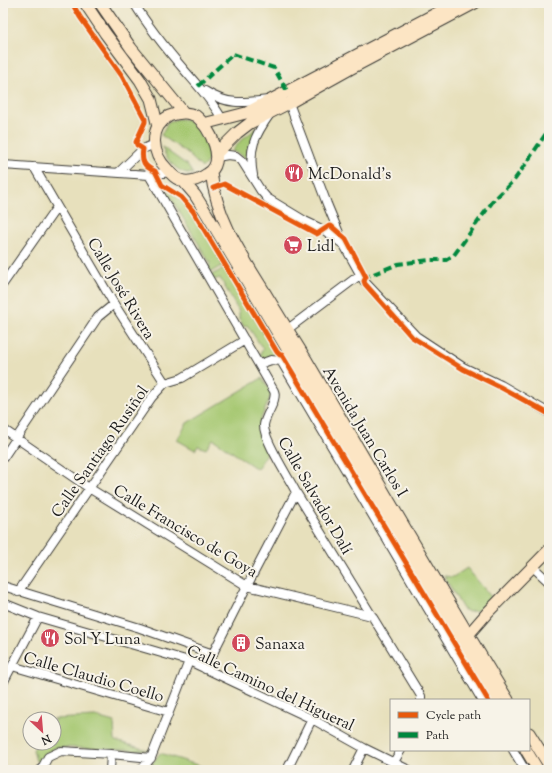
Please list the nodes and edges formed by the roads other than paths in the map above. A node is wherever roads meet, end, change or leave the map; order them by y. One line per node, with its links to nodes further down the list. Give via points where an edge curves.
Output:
1 (85, 3): 13 (street, via 140,80 151,99)
2 (100, 3): 9 (street, via 131,48)
3 (134, 3): 6 (street, via 166,48)
4 (456, 3): 7 (street)
5 (475, 3): 8 (street)
6 (198, 86): 7 (street, via 222,100); 11 (street)
7 (272, 100): 11 (street, via 246,113)
8 (289, 103): 10 (street); 25 (street)
9 (184, 112): 12 (street, via 197,117); 13 (street, via 170,116)
10 (271, 112): 15 (street, via 237,133); 23 (street, via 255,137 251,161)
11 (222, 119): 12 (street)
12 (202, 124): 15 (street, via 214,142)
13 (158, 127): 14 (street)
14 (154, 144): 18 (street, via 143,149); 19 (street, via 158,156)
15 (217, 155): 20 (street); 23 (street, via 236,156)
16 (3, 165): 17 (street)
17 (34, 167): 18 (street); 24 (street, Calle José Rivera)
18 (119, 172): 21 (street)
19 (170, 172): 21 (street); 22 (street)
20 (211, 172): 22 (street, via 198,179); 29 (street, Avenida Juan Carlos I, via 220,213 244,258)
21 (149, 175): 30 (street, Calle Salvador Dalí)
22 (183, 180): 58 (street, Avenida Juan Carlos I, via 205,210)
23 (254, 180): 25 (street, via 267,198 324,230)
24 (57, 207): 27 (street); 28 (street, Calle José Rivera)
25 (344, 245): 26 (street)
26 (361, 274): 29 (street); 33 (street, via 364,281 416,336 464,368 501,385)
27 (3, 284)
28 (114, 304): 32 (street, Calle José Rivera); 35 (street, via 98,317)
29 (288, 329): 49 (street, Avenida Juan Carlos I)
30 (245, 340): 31 (street, Calle Salvador Dalí); 32 (street, Calle Santiago Rusiñol, via 182,378)
31 (260, 364): 38 (street, Calle Salvador Dalí, via 276,394 267,415 264,431); 57 (street, via 273,359 281,360)
32 (165, 383): 37 (street, Calle Santiago Rusiñol, via 152,397)
33 (549, 413)
34 (3, 429): 35 (street, Calle Francisco de Goya)
35 (17, 438): 36 (street); 37 (street, Calle Francisco de Goya)
36 (3, 458)
37 (89, 488): 43 (street, Calle Francisco de Goya); 44 (street, Calle Santiago Rusiñol)
38 (296, 492): 43 (street); 47 (street, Calle Salvador Dalí)
39 (549, 550): 40 (street)
40 (533, 567): 41 (street); 46 (street)
41 (549, 582)
42 (3, 586): 44 (street, Calle Camino del Higueral)
43 (246, 586): 47 (street, Calle Francisco de Goya); 51 (street)
44 (18, 592): 51 (street, Calle Camino del Higueral, via 140,628)
45 (3, 603): 48 (street, Calle Camino del Higueral)
46 (488, 612): 49 (street, via 471,619); 50 (street)
47 (372, 616): 56 (street, Calle Salvador Dalí)
48 (38, 617): 52 (street, Calle Camino del Higueral); 53 (street)
49 (460, 620): 50 (street, Avenida Juan Carlos I)
50 (468, 635): 59 (street, Avenida Juan Carlos I)
51 (213, 654): 54 (street)
52 (189, 661): 54 (street, Calle Camino del Higueral); 60 (street)
53 (12, 666): 55 (street); 60 (street, Calle Claudio Coello)
54 (205, 669): 61 (street, Calle Camino del Higueral)
55 (3, 683)
56 (421, 699)
57 (481, 699)
58 (495, 699)
59 (507, 699)
60 (169, 712): 68 (street)
61 (312, 719): 63 (street, Calle Camino del Higueral); 74 (street)
62 (530, 735): 70 (street)
63 (364, 748): 69 (street, Calle Camino del Higueral); 75 (street)
64 (400, 751): 69 (street)
65 (514, 751): 77 (street)
66 (527, 751): 78 (street)
67 (111, 754): 68 (street); 71 (street, via 61,751 48,757); 72 (street)
68 (150, 758): 73 (street)
69 (394, 762): 76 (street, Calle Camino del Higueral)
70 (549, 765)
71 (41, 770)
72 (110, 770)
73 (142, 770)
74 (287, 770)
75 (353, 770)
76 (409, 770)
77 (525, 770)
78 (538, 770)

